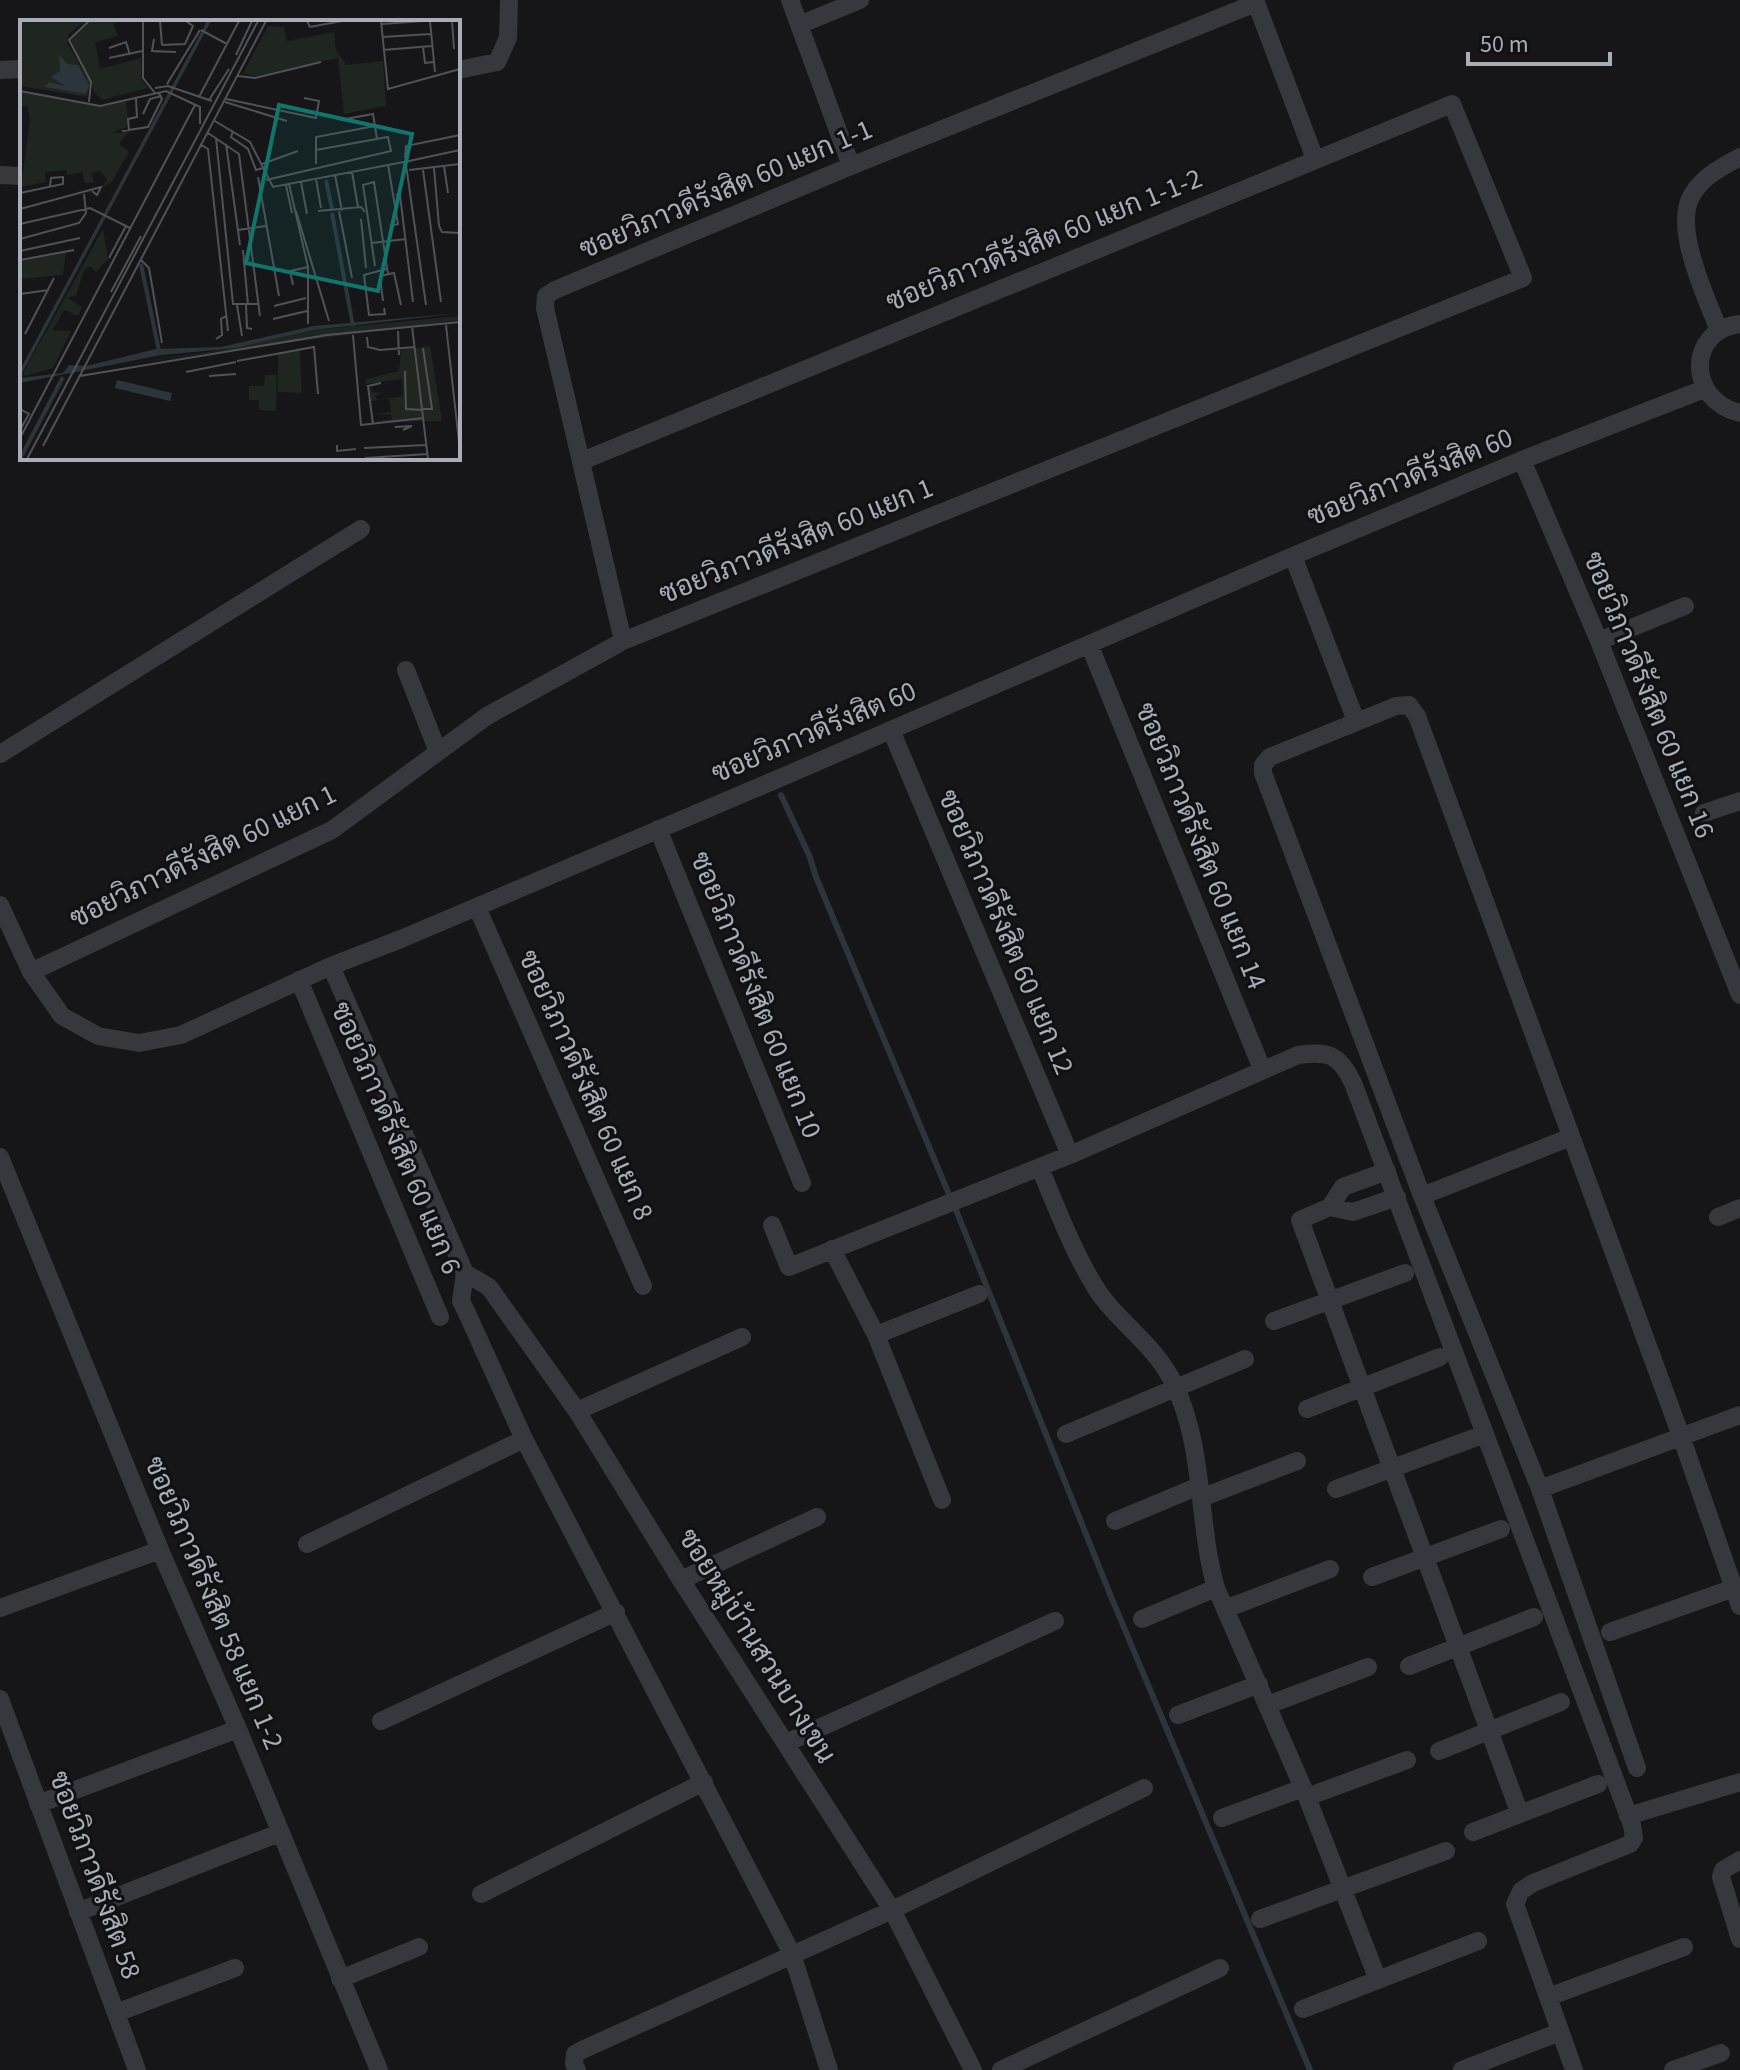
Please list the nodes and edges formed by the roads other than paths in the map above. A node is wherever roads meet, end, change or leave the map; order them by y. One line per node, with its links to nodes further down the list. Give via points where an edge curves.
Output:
1 (509, 0): 8 (street, via 508,38 497,62)
2 (790, 0): 5 (street)
3 (860, 0): 5 (street)
4 (1256, 1): 10 (street); 11 (street, ซอยวิภาวดีรังสิต 60 แยก 1-1)
5 (799, 25): 11 (street)
6 (20, 69): 7 (street)
7 (0, 70)
8 (460, 70)
9 (1740, 157): 16 (street, via 1708,176 1690,197 1685,221 1693,263)
10 (1315, 159): 14 (street, ซอยวิภาวดีรังสิต 60 แยก 1-1-2, via 1452,104); 20 (street, ซอยวิภาวดีรังสิต 60 แยก 1-1-2)
11 (851, 166): 20 (street, ซอยวิภาวดีรังสิต 60 แยก 1-1, via 546,296)
12 (0, 175): 13 (street)
13 (20, 176)
14 (1483, 180): 24 (street, ซอยวิภาวดีรังสิต 60 แยก 1, via 1523,278)
15 (1740, 324): 16 (street)
16 (1719, 331): 17 (street, via 1700,364)
17 (1704, 389): 18 (street, via 1727,410); 19 (street, ซอยวิภาวดีรังสิต 60)
18 (1740, 413)
19 (1522, 460): 22 (street, ซอยวิภาวดีรังสิต 60); 25 (street, ซอยวิภาวดีรังสิต 60 แยก 16)
20 (582, 461): 24 (street, ซอยวิภาวดีรังสิต 60 แยก 1-1)
21 (361, 529): 31 (street)
22 (1293, 556): 26 (street, ซอยวิภาวดีรังสิต 60); 28 (street)
23 (1685, 606): 25 (street)
24 (623, 641): 30 (street, ซอยวิภาวดีรังสิต 60 แยก 1, via 487,716)
25 (1599, 641): 41 (street, ซอยวิภาวดีรังสิต 60 แยก 16)
26 (1089, 644): 29 (street, ซอยวิภาวดีรังสิต 60); 42 (street, ซอยวิภาวดีรังสิต 60 แยก 14)
27 (406, 670): 30 (street)
28 (1356, 721): 43 (street, via 1396,706 1409,705 1417,716); 49 (street, via 1270,757 1263,773)
29 (891, 730): 34 (street, ซอยวิภาวดีรังสิต 60); 44 (street, ซอยวิภาวดีรังสิต 60 แยก 12)
30 (438, 752): 39 (street, ซอยวิภาวดีรังสิต 60 แยก 1, via 332,830)
31 (0, 754)
32 (1740, 801): 33 (street)
33 (1704, 813)
34 (658, 829): 36 (street, ซอยวิภาวดีรังสิต 60); 48 (street, ซอยวิภาวดีรังสิต 60 แยก 10)
35 (0, 905): 37 (street, ซอยวิภาวดีรังสิต 60)
36 (477, 907): 38 (street, ซอยวิภาวดีรังสิต 60); 58 (street, ซอยวิภาวดีรังสิต 60 แยก 8)
37 (4, 927): 39 (street, ซอยวิภาวดีรังสิต 60)
38 (331, 966): 40 (street, ซอยวิภาวดีรังสิต 60); 56 (street, ซอยหมู่บ้านสวนบางเขน)
39 (31, 972): 40 (street, ซอยวิภาวดีรังสิต 60, via 62,1016 98,1036 139,1043 181,1035)
40 (299, 980): 61 (street, ซอยวิภาวดีรังสิต 60 แยก 6)
41 (1740, 995)
42 (1262, 1069): 44 (street); 47 (street, via 1322,1052 1343,1063)
43 (1571, 1137): 49 (street); 73 (street)
44 (1070, 1155): 46 (street)
45 (0, 1157): 86 (street, ซอยวิภาวดีรังสิต 58 แยก 1-2)
46 (1040, 1168): 55 (street); 67 (street, via 1094,1285 1154,1352)
47 (1387, 1171): 50 (street); 51 (street, via 1343,1187)
48 (802, 1183)
49 (1422, 1196): 79 (street)
50 (1397, 1197): 51 (street, via 1353,1212); 122 (street)
51 (1330, 1207): 60 (street, via 1300,1220)
52 (1740, 1208): 53 (street)
53 (1718, 1217)
54 (772, 1225): 55 (street, via 789,1267)
55 (832, 1249): 63 (street)
56 (465, 1273): 70 (street, ซอยหมู่บ้านสวนบางเขน, via 489,1287); 75 (street, ซอยหมู่บ้านสวนบางเขน, via 461,1301)
57 (1405, 1273): 60 (street)
58 (643, 1286)
59 (979, 1294): 63 (street)
60 (1330, 1300): 62 (street); 68 (street)
61 (440, 1317)
62 (1274, 1321)
63 (876, 1335): 81 (street)
64 (742, 1337): 70 (street)
65 (1440, 1357): 68 (street)
66 (1245, 1359): 67 (street)
67 (1176, 1387): 72 (street); 80 (street, via 1195,1450)
68 (1362, 1388): 69 (street); 77 (street)
69 (1307, 1409)
70 (577, 1411): 90 (street, ซอยหมู่บ้านสวนบางเขน)
71 (1740, 1415): 73 (street)
72 (1066, 1434)
73 (1681, 1436): 79 (street); 92 (street)
74 (1474, 1438): 77 (street)
75 (524, 1439): 85 (street); 95 (street, ซอยหมู่บ้านสวนบางเขน)
76 (1297, 1461): 80 (street)
77 (1392, 1468): 78 (street); 87 (street)
78 (1336, 1489)
79 (1540, 1489): 114 (street)
80 (1200, 1492): 83 (street); 91 (street)
81 (942, 1500)
82 (817, 1517): 90 (street)
83 (1115, 1521)
84 (1501, 1529): 87 (street)
85 (307, 1544)
86 (160, 1550): 93 (street); 109 (street, ซอยวิภาวดีรังสิต 58 แยก 1-2)
87 (1425, 1557): 89 (street); 100 (street)
88 (1330, 1569): 94 (street)
89 (1372, 1577)
90 (681, 1580): 111 (street, ซอยหมู่บ้านสวนบางเขน)
91 (1216, 1588): 94 (street); 97 (street)
92 (1738, 1599): 99 (street)
93 (0, 1608)
94 (1225, 1609): 103 (street)
95 (616, 1612): 108 (street); 115 (street, ซอยหมู่บ้านสวนบางเขน)
96 (1534, 1617): 100 (street)
97 (1142, 1619)
98 (1055, 1621): 111 (street)
99 (1610, 1632)
100 (1458, 1647): 101 (street); 110 (street)
101 (1409, 1666)
102 (1368, 1667): 106 (street)
103 (1259, 1684): 106 (street); 107 (street)
104 (0, 1699): 120 (street, ซอยวิภาวดีรังสิต 58)
105 (1561, 1702): 110 (street)
106 (1268, 1705): 119 (street)
107 (1178, 1715)
108 (381, 1721)
109 (238, 1729): 120 (street); 125 (street, ซอยวิภาวดีรังสิต 58 แยก 1-2)
110 (1490, 1731): 112 (street); 121 (street)
111 (786, 1743): 130 (street, ซอยหมู่บ้านสวนบางเขน)
112 (1439, 1751)
113 (1407, 1760): 119 (street)
114 (1637, 1768)
115 (704, 1782): 129 (street); 137 (street, ซอยหมู่บ้านสวนบางเขน)
116 (1740, 1782): 122 (street)
117 (1598, 1784): 121 (street)
118 (1144, 1788): 130 (street)
119 (1305, 1792): 123 (street); 128 (street)
120 (38, 1804): 131 (street, ซอยวิภาวดีรังสิต 58)
121 (1520, 1814): 124 (street)
122 (1628, 1816): 142 (street, via 1634,1838 1630,1844 1521,1891 1515,1904)
123 (1222, 1818)
124 (1473, 1832)
125 (279, 1833): 131 (street); 140 (street, ซอยวิภาวดีรังสิต 58 แยก 1-2)
126 (1446, 1851): 128 (street)
127 (1740, 1860): 133 (street, via 1721,1877)
128 (1342, 1888): 132 (street); 141 (street)
129 (481, 1894)
130 (892, 1910): 137 (street); 151 (street, ซอยหมู่บ้านสวนบางเขน)
131 (78, 1912): 144 (street, ซอยวิภาวดีรังสิต 58)
132 (1260, 1919)
133 (1740, 1939)
134 (1478, 1941): 141 (street)
135 (419, 1947): 140 (street)
136 (1684, 1947): 142 (street)
137 (792, 1954): 149 (street, via 582,2050 575,2054); 150 (street, ซอยหมู่บ้านสวนบางเขน)
138 (235, 1968): 144 (street)
139 (1220, 1968): 152 (street)
140 (340, 1979): 148 (street, ซอยวิภาวดีรังสิต 58 แยก 1-2)
141 (1378, 1980): 143 (street)
142 (1548, 1997): 145 (street)
143 (1303, 2009)
144 (116, 2013): 147 (street, ซอยวิภาวดีรังสิต 58)
145 (1560, 2032): 153 (street); 154 (street)
146 (1721, 2053): 155 (street)
147 (137, 2070)
148 (379, 2070)
149 (577, 2070)
150 (829, 2070)
151 (973, 2070)
152 (1001, 2070)
153 (1462, 2070)
154 (1574, 2070)
155 (1673, 2070)

